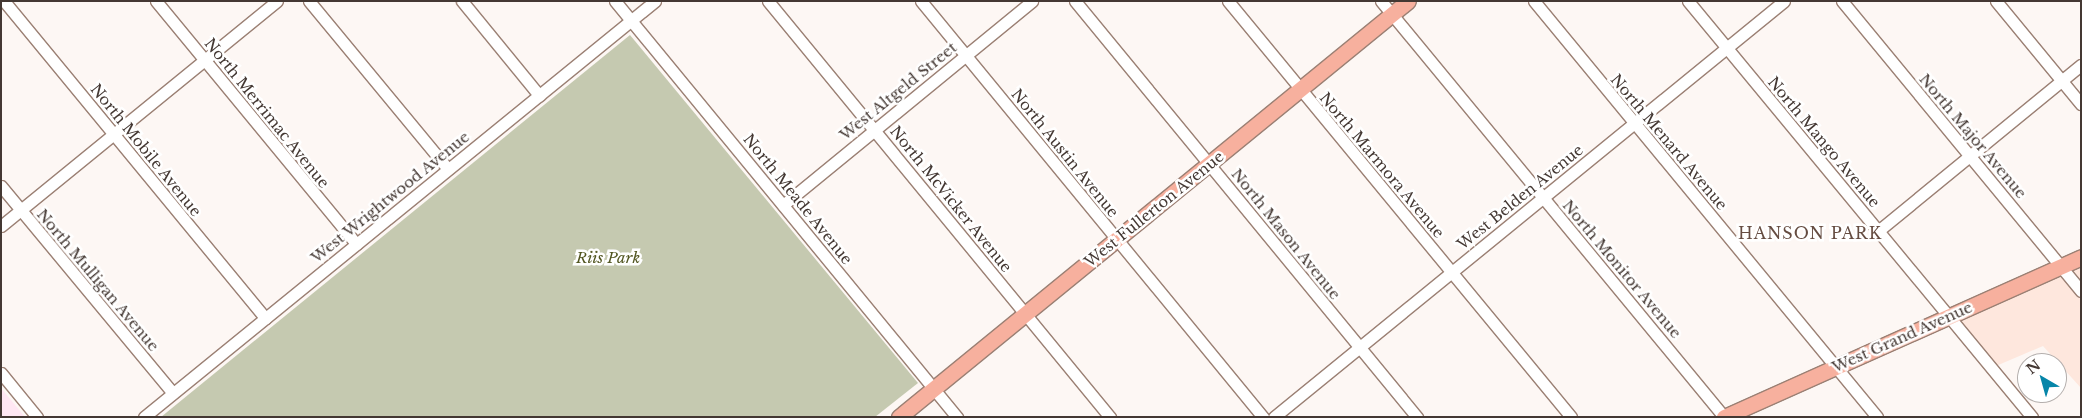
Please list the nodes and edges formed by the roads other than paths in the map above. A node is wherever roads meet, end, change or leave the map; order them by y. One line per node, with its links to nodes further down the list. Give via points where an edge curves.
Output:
1 (4, 1): 32 (street, North Mobile Avenue)
2 (156, 1): 24 (street, North Merrimac Avenue)
3 (277, 1): 24 (street)
4 (309, 1): 35 (street)
5 (462, 1): 28 (street)
6 (615, 1): 21 (street, North Meade Avenue)
7 (654, 1): 21 (street, West Wrightwood Avenue)
8 (768, 1): 31 (street, North McVicker Avenue)
9 (921, 1): 23 (street, North Austin Avenue)
10 (1032, 1): 23 (street, West Altgeld Street)
11 (1075, 1): 34 (street, North Mason Avenue)
12 (1228, 1): 27 (street, North Marmora Avenue)
13 (1381, 1): 20 (street, North Monitor Avenue)
14 (1408, 1): 20 (main road, West Fullerton Avenue)
15 (1534, 1): 30 (street, North Menard Avenue)
16 (1688, 1): 22 (street, North Mango Avenue)
17 (1784, 1): 22 (street, West Belden Avenue)
18 (1842, 1): 33 (street, North Major Avenue)
19 (1996, 1): 26 (street)
20 (1392, 14): 27 (main road, West Fullerton Avenue); 37 (street, North Monitor Avenue)
21 (631, 20): 28 (street, West Wrightwood Avenue); 38 (street, North Meade Avenue)
22 (1727, 48): 30 (street, West Belden Avenue); 41 (street, North Mango Avenue)
23 (966, 55): 31 (street, West Altgeld Street); 42 (street, North Austin Avenue)
24 (204, 60): 32 (street); 43 (street, North Merrimac Avenue)
25 (2081, 65): 26 (street)
26 (2062, 81): 29 (street); 33 (street)
27 (1300, 89): 34 (main road, West Fullerton Avenue); 46 (street, North Marmora Avenue)
28 (539, 95): 35 (street, West Wrightwood Avenue)
29 (2081, 104)
30 (1635, 123): 37 (street, West Belden Avenue); 52 (street, North Menard Avenue)
31 (874, 130): 38 (street, West Altgeld Street); 48 (street, North McVicker Avenue)
32 (113, 134): 39 (street); 50 (street, North Mobile Avenue)
33 (1970, 156): 41 (street); 45 (street, North Major Avenue)
34 (1209, 164): 42 (main road, West Fullerton Avenue); 51 (street, North Mason Avenue)
35 (448, 169): 43 (street, West Wrightwood Avenue)
36 (1, 186): 39 (street, North Mulligan Avenue)
37 (1543, 198): 46 (street, West Belden Avenue); 65 (street, North Monitor Avenue)
38 (783, 205): 54 (street, North Meade Avenue)
39 (21, 210): 40 (street); 55 (street, North Mulligan Avenue)
40 (1, 226)
41 (1878, 231): 49 (street, North Mango Avenue)
42 (1117, 239): 48 (main road, West Fullerton Avenue); 61 (street, North Austin Avenue)
43 (356, 244): 50 (street, West Wrightwood Avenue)
44 (2081, 257): 45 (main road, West Grand Avenue)
45 (2061, 266): 47 (street, North Major Avenue); 49 (main road, West Grand Avenue)
46 (1452, 272): 51 (street, West Belden Avenue); 64 (street, North Marmora Avenue)
47 (2081, 291)
48 (1026, 314): 54 (main road, West Fullerton Avenue); 60 (street, North McVicker Avenue)
49 (1949, 316): 52 (main road, West Grand Avenue); 67 (street, North Mango Avenue)
50 (265, 318): 55 (street, West Wrightwood Avenue)
51 (1360, 348): 62 (street, West Belden Avenue); 63 (street, North Mason Avenue)
52 (1835, 367): 65 (main road, West Grand Avenue); 66 (street, North Menard Avenue)
53 (1, 373): 56 (street)
54 (934, 389): 58 (main road, West Fullerton Avenue); 59 (street, North Meade Avenue)
55 (173, 393): 57 (street, West Wrightwood Avenue)
56 (37, 417)
57 (144, 417)
58 (900, 417)
59 (957, 417)
60 (1110, 417)
61 (1263, 417)
62 (1274, 417)
63 (1417, 417)
64 (1571, 417)
65 (1724, 417)
66 (1877, 417)
67 (2032, 417)

